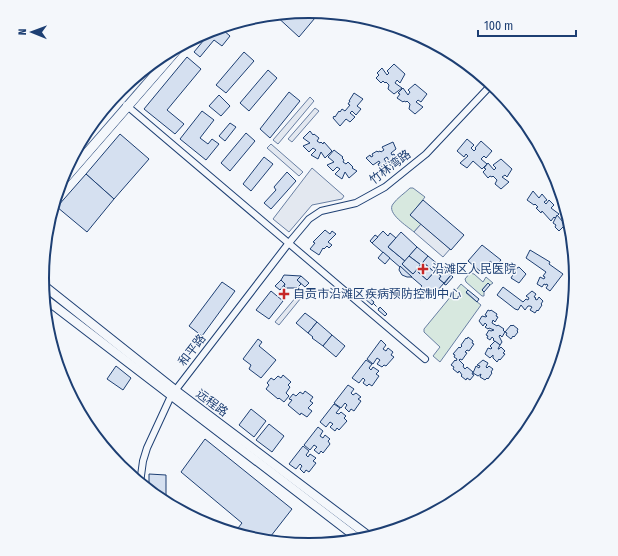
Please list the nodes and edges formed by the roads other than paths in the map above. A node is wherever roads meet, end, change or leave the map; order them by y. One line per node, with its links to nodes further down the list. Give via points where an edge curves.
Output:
1 (168, 60): 6 (main road)
2 (487, 89): 8 (street, 竹林湾路, via 426,154 385,187 356,203 321,211 309,219)
3 (127, 93): 4 (main road)
4 (120, 100): 5 (main road); 6 (street)
5 (117, 104)
6 (128, 107): 7 (main road); 8 (street)
7 (74, 169)
8 (288, 244): 11 (street); 12 (street, 和平路)
9 (50, 291): 12 (main road, 远程路)
10 (50, 303): 12 (main road, 远程路)
11 (425, 359)
12 (173, 393): 13 (street, 和平路, via 147,448); 14 (main road, 远程路); 15 (main road, 远程路)
13 (141, 476)
14 (363, 532)
15 (353, 534)

